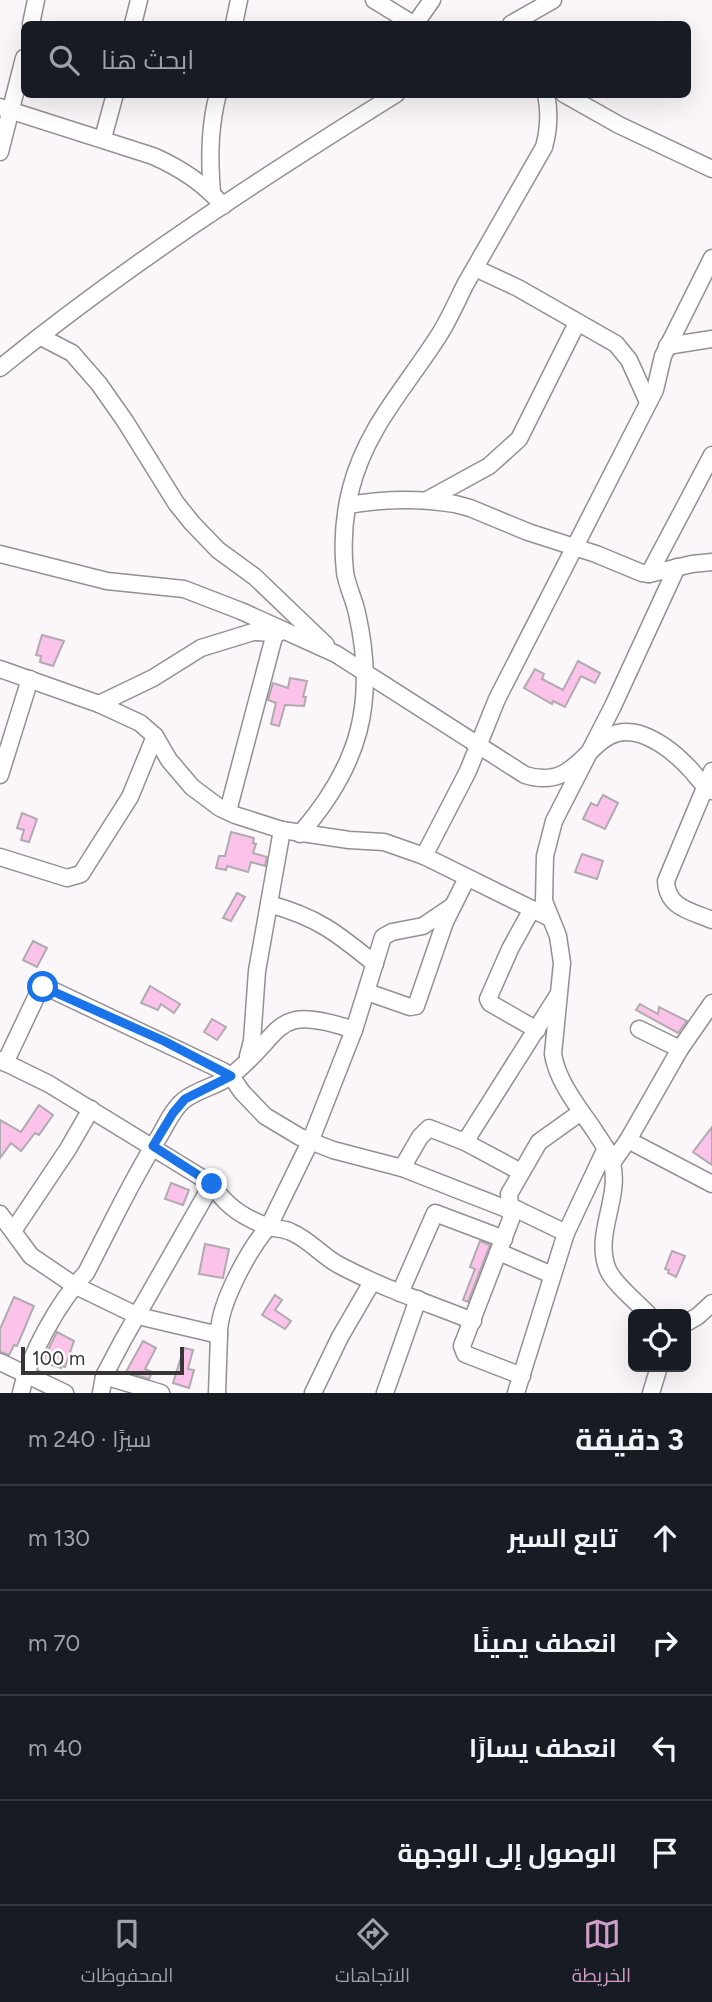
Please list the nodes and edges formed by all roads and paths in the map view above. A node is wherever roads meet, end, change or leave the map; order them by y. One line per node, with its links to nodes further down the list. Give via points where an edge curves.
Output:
1 (36, 0): 7 (street)
2 (139, 0): 8 (street)
3 (239, 0): 9 (street)
4 (374, 0): 10 (street)
5 (432, 0): 11 (street)
6 (552, 0): 12 (street)
7 (32, 21)
8 (133, 21)
9 (235, 21)
10 (409, 21)
11 (416, 21)
12 (516, 21)
13 (21, 66): 19 (street)
14 (114, 98): 20 (street)
15 (217, 98): 23 (street, via 212,118)
16 (390, 98): 24 (street)
17 (547, 98): 26 (street, via 544,147)
18 (571, 98): 22 (street)
19 (6, 109): 20 (street); 21 (street)
20 (103, 138): 23 (street, via 168,162)
21 (0, 152)
22 (712, 169)
23 (212, 192): 24 (street)
24 (223, 206): 28 (street)
25 (712, 258): 30 (street)
26 (475, 268): 27 (street); 35 (street, via 441,331 365,448)
27 (576, 323): 32 (street, via 623,350); 34 (street, via 519,439 489,466)
28 (41, 337): 31 (street); 42 (street, via 72,354 99,384 176,503 218,551 255,577)
29 (712, 339): 30 (street)
30 (667, 346): 32 (street)
31 (2, 364)
32 (648, 402): 36 (street)
33 (712, 455): 40 (street)
34 (427, 500): 35 (street); 36 (street, via 470,508)
35 (348, 505): 44 (street, via 345,573 361,638)
36 (575, 548): 40 (street); 48 (street, via 497,699)
37 (0, 554): 41 (street, via 107,581 184,589)
38 (712, 562): 39 (street)
39 (677, 567): 40 (street); 49 (street)
40 (649, 574)
41 (282, 633): 42 (street); 46 (street, via 253,632 201,648); 53 (street)
42 (336, 654): 44 (street)
43 (0, 669): 45 (street)
44 (364, 673): 48 (street); 55 (street, via 362,719 352,755 322,808)
45 (30, 679): 46 (street); 51 (street)
46 (99, 704): 47 (street, via 140,723)
47 (155, 736): 53 (street, via 192,787); 57 (street, via 130,797 81,874 67,878)
48 (478, 746): 49 (street, via 515,770 544,779 560,777); 56 (street)
49 (592, 749): 52 (street, via 617,732 641,734 678,757); 62 (street, via 554,821 545,856)
50 (712, 771): 52 (street)
51 (0, 775)
52 (708, 789): 63 (street, via 667,874 666,890 675,904)
53 (228, 811): 54 (street)
54 (282, 830): 55 (street); 59 (street)
55 (300, 834): 56 (street, via 384,842)
56 (424, 856): 58 (street)
57 (0, 857)
58 (467, 878): 60 (street); 61 (street)
59 (268, 904): 64 (street, via 310,917); 72 (street)
60 (451, 907): 64 (street, via 423,926 387,934); 66 (street, via 416,1006)
61 (532, 909): 62 (street); 70 (street, via 488,999)
62 (548, 917): 65 (street, via 558,936)
63 (712, 920)
64 (375, 964): 66 (street)
65 (561, 990): 70 (street); 76 (street, via 555,1064)
66 (367, 992): 69 (street)
67 (711, 1014): 71 (street, via 693,1028)
68 (639, 1028): 71 (street)
69 (354, 1030): 72 (street, via 308,1019 291,1020 271,1033); 78 (street)
70 (537, 1030): 79 (street)
71 (680, 1049): 77 (street)
72 (247, 1060): 74 (street)
73 (3, 1062): 74 (street, via 44,987); 75 (street)
74 (231, 1076): 78 (street, via 265,1116); 80 (street, via 185,1099)
75 (92, 1109): 80 (street); 89 (street)
76 (581, 1112): 81 (street); 83 (street, via 539,1142)
77 (628, 1140): 81 (street); 85 (street)
78 (310, 1142): 82 (street); 88 (street)
79 (465, 1142): 82 (street, via 426,1129); 83 (street)
80 (153, 1146): 84 (street); 94 (street, via 86,1273)
81 (609, 1155): 90 (street); 98 (street, via 614,1194 604,1237 607,1269)
82 (402, 1168): 86 (street)
83 (522, 1172): 86 (street, via 509,1195)
84 (212, 1184): 88 (street, via 232,1209); 99 (street)
85 (712, 1184)
86 (511, 1209): 90 (street); 91 (street)
87 (0, 1214): 89 (street)
88 (269, 1226): 93 (street, via 290,1231 328,1259); 102 (street, via 229,1294)
89 (13, 1231): 94 (street, via 31,1256)
90 (566, 1233): 92 (street)
91 (501, 1245): 92 (street); 95 (street, via 435,1213); 101 (street)
92 (552, 1275): 107 (street)
93 (372, 1282): 95 (street); 113 (street)
94 (74, 1285): 99 (street); 105 (street)
95 (400, 1293): 96 (street)
96 (418, 1299): 101 (street); 114 (street)
97 (712, 1303): 100 (street)
98 (643, 1309)
99 (138, 1316): 102 (street); 106 (street)
100 (699, 1318)
101 (473, 1321): 107 (street, via 463,1352)
102 (219, 1335): 112 (street)
103 (0, 1362): 105 (street)
104 (657, 1372): 116 (street)
105 (24, 1375): 108 (street); 109 (street)
106 (104, 1376): 110 (street); 111 (street)
107 (522, 1376): 115 (street)
108 (21, 1393)
109 (65, 1393)
110 (101, 1393)
111 (161, 1393)
112 (217, 1393)
113 (313, 1393)
114 (385, 1393)
115 (516, 1393)
116 (651, 1393)

